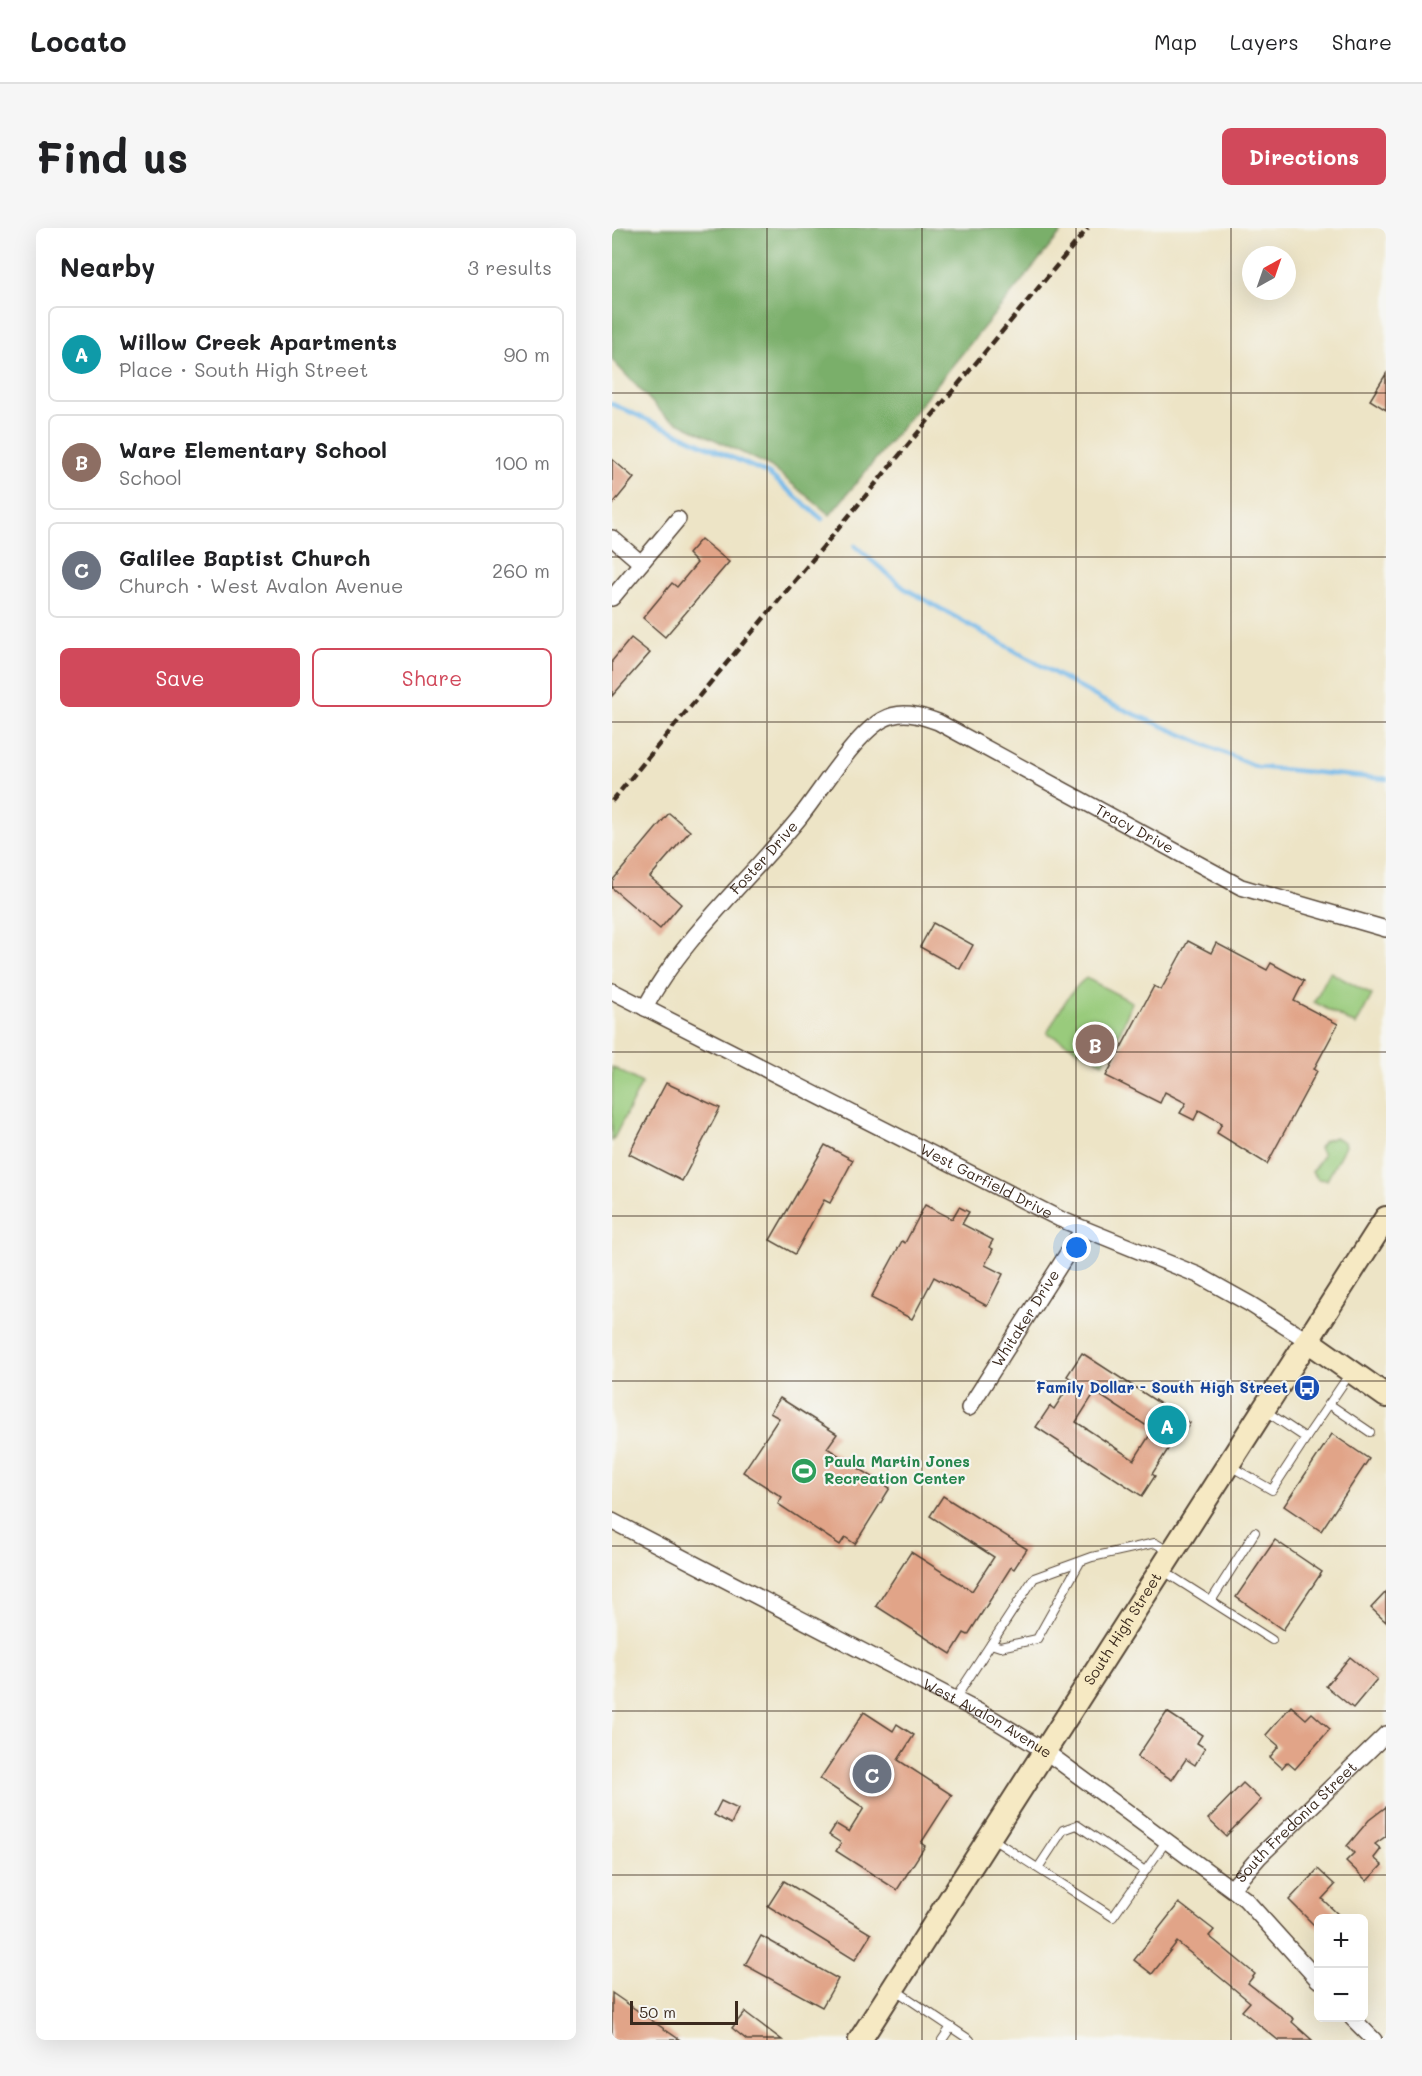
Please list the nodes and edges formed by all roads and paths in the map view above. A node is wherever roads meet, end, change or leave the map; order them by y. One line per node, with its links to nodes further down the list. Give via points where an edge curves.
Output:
1 (678, 519): 3 (street)
2 (612, 538): 3 (street)
3 (641, 563): 4 (street)
4 (612, 598)
5 (890, 716): 6 (street, Tracy Drive, via 913,714 938,722 1241,886); 8 (street, Foster Drive, via 864,736 667,971)
6 (1386, 929)
7 (612, 991): 8 (street, West Garfield Drive)
8 (645, 1008): 10 (street, West Garfield Drive)
9 (1386, 1218): 11 (main road, South High Street)
10 (1083, 1229): 11 (street, West Garfield Drive, via 1198,1275); 15 (street, Whitaker Drive)
11 (1308, 1341): 12 (main road, West Garfield Drive); 16 (main road, South High Street)
12 (1351, 1372): 13 (main road, West Garfield Drive); 14 (lane)
13 (1386, 1396)
14 (1329, 1404): 17 (lane); 18 (lane)
15 (969, 1408)
16 (1263, 1409): 18 (lane); 19 (main road, South High Street)
17 (1370, 1432)
18 (1306, 1438): 19 (lane, via 1272,1490)
19 (1227, 1465): 22 (main road, South High Street)
20 (612, 1521): 27 (street, West Avalon Avenue)
21 (1255, 1532): 24 (lane)
22 (1166, 1561): 23 (lane, via 1155,1543 1092,1557); 24 (lane); 29 (main road, South High Street)
23 (1079, 1564): 26 (lane, via 1034,1578); 26 (lane, via 1037,1639 1000,1647)
24 (1210, 1601): 25 (lane)
25 (1272, 1640)
26 (991, 1644): 27 (lane)
27 (955, 1699): 29 (street, West Avalon Avenue)
28 (1386, 1734): 34 (street, South Fredonia Street)
29 (1045, 1751): 30 (main road, South High Street); 31 (street, West Avalon Avenue)
30 (990, 1837): 32 (lane); 36 (main road, South High Street)
31 (1167, 1840): 33 (lane); 34 (street, West Avalon Avenue)
32 (1038, 1868): 33 (lane, via 1063,1830 1077,1825); 33 (lane, via 1113,1917)
33 (1145, 1871)
34 (1232, 1888): 35 (street, West Avalon Avenue, via 1270,1922)
35 (1314, 1975)
36 (892, 1989): 38 (lane); 39 (main road, South High Street)
37 (1356, 2022): 42 (street)
38 (951, 2027): 40 (lane); 41 (lane)
39 (860, 2040)
40 (942, 2040)
41 (970, 2040)
42 (1374, 2040)

